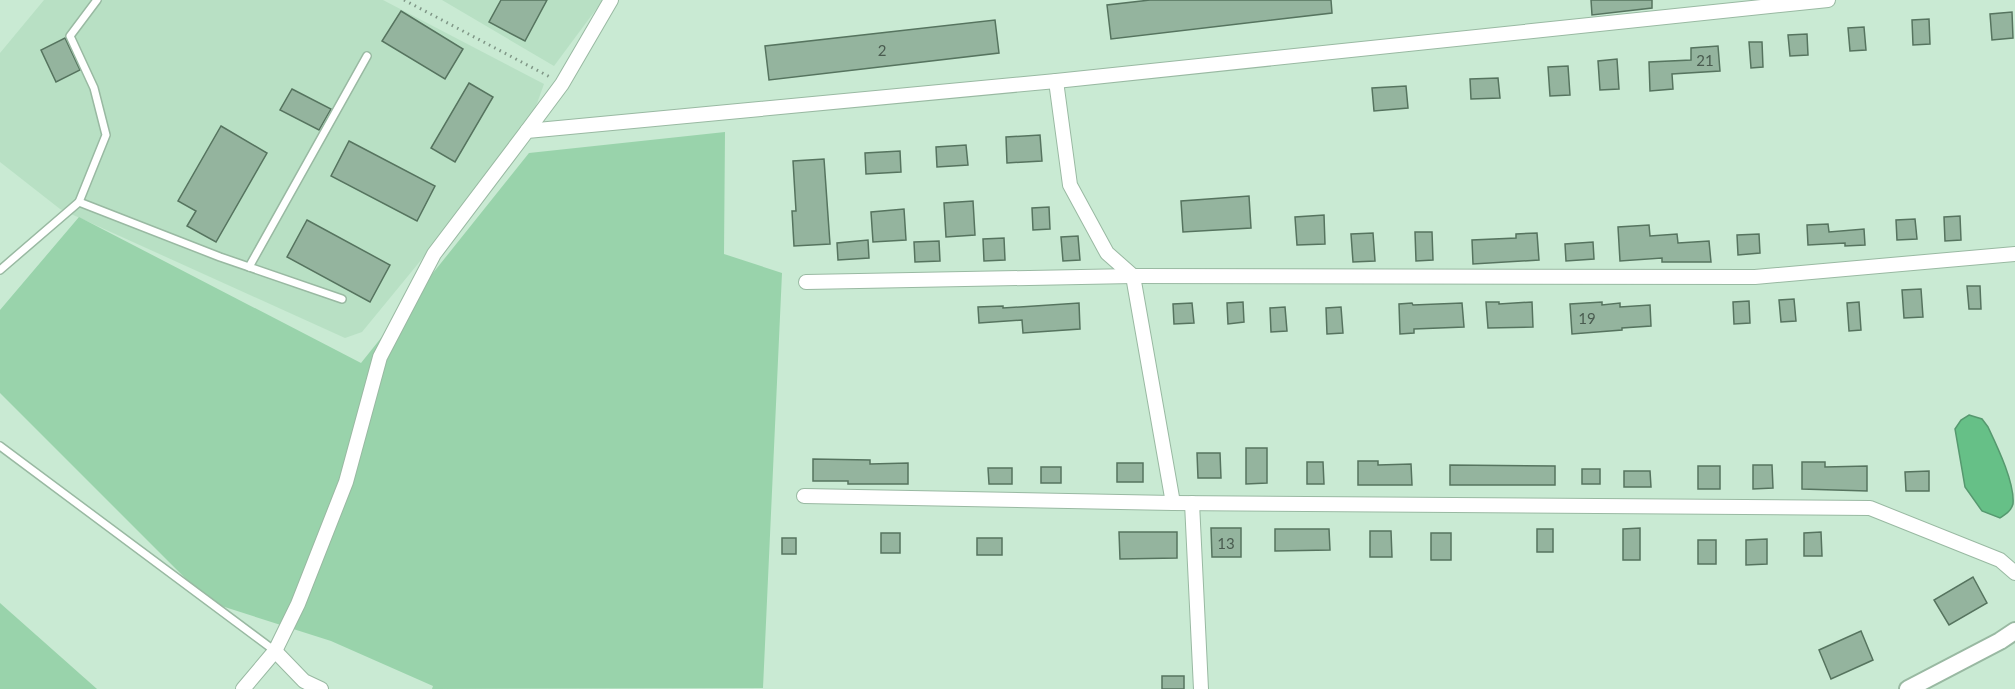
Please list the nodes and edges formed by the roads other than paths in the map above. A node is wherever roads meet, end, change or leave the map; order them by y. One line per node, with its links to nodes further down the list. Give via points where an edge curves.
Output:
1 (97, 0): 7 (lane, via 70,36 94,88 106,135)
2 (611, 0): 6 (street, via 562,84)
3 (1828, 0): 5 (street)
4 (367, 56): 9 (lane)
5 (1056, 81): 6 (street); 11 (street, via 1070,185 1107,253)
6 (527, 131): 20 (street, via 434,254 380,357 346,482 298,604)
7 (79, 202): 9 (lane); 10 (lane)
8 (2015, 254): 11 (street, via 1755,277)
9 (249, 267): 13 (lane)
10 (0, 270)
11 (1133, 276): 12 (street); 16 (street)
12 (806, 282)
13 (342, 299)
14 (0, 446): 20 (lane)
15 (804, 496): 16 (street)
16 (1173, 503): 17 (street)
17 (1192, 503): 18 (street, via 1870,508 2000,560); 23 (street)
18 (2015, 573)
19 (2015, 631): 24 (street)
20 (275, 651): 21 (street); 22 (street, via 304,681)
21 (243, 689)
22 (321, 689)
23 (1201, 689)
24 (1908, 689)

